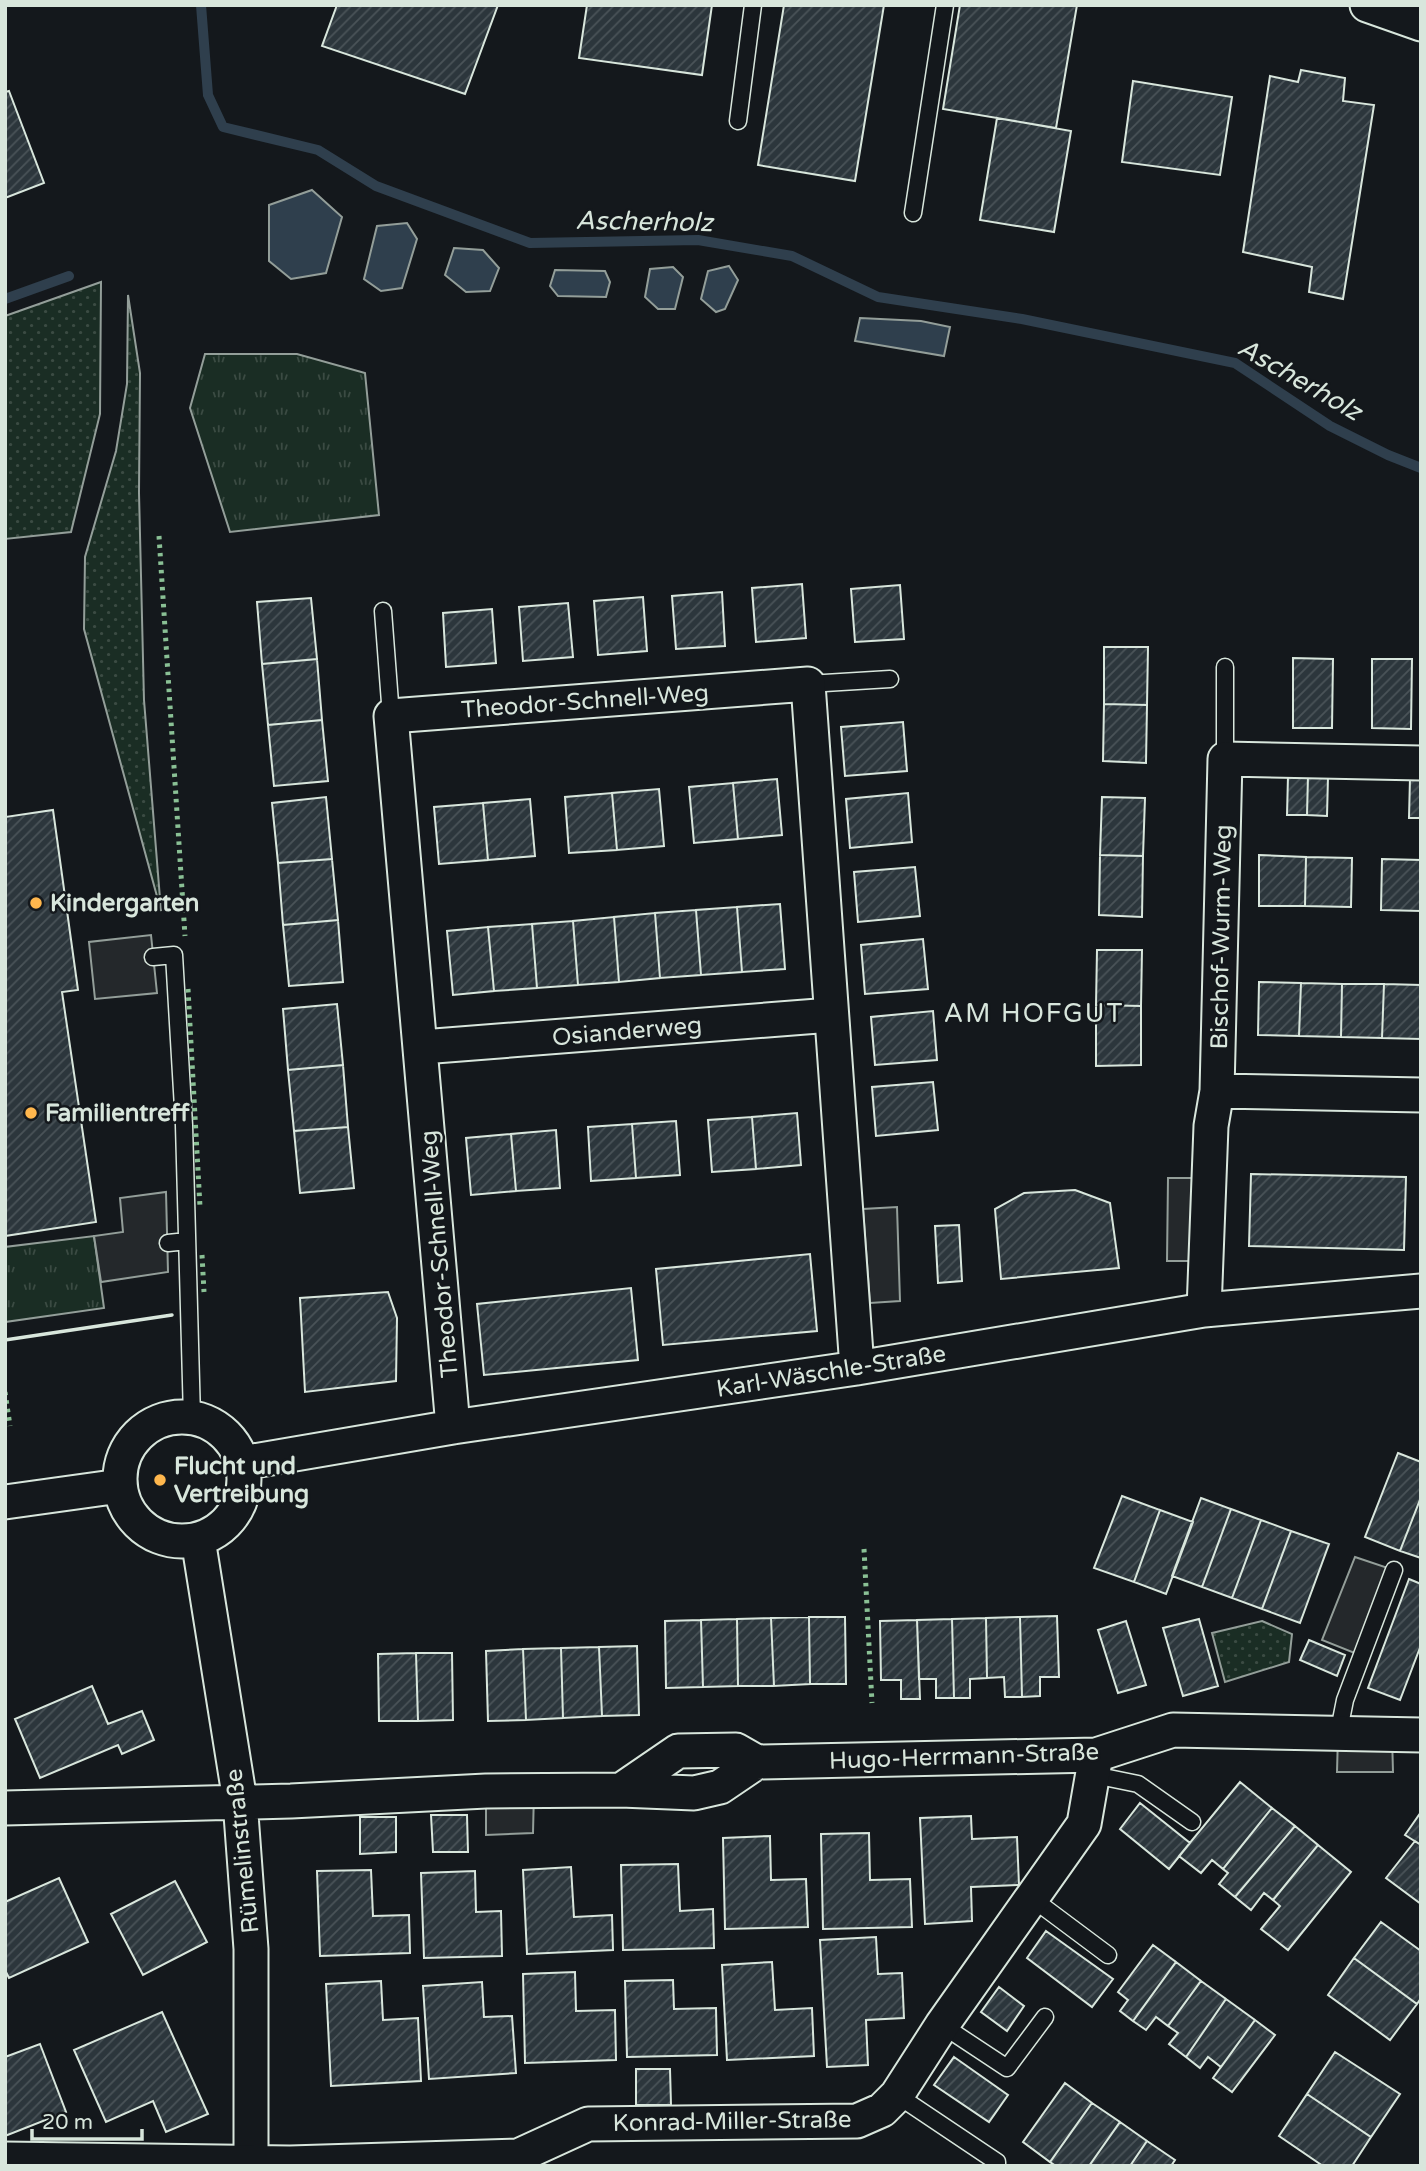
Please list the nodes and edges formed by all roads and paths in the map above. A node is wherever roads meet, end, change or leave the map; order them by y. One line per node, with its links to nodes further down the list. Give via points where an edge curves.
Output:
1 (753, 5): 5 (lane)
2 (945, 5): 6 (lane)
3 (1367, 5): 4 (street)
4 (1421, 24)
5 (738, 121)
6 (913, 213)
7 (383, 611): 11 (lane)
8 (1225, 667): 12 (lane)
9 (890, 679): 10 (lane)
10 (808, 684): 11 (street, Theodor-Schnell-Weg); 15 (street)
11 (391, 716): 16 (street, Theodor-Schnell-Weg)
12 (1225, 759): 13 (street); 17 (street, Bischof-Wurm-Weg)
13 (1421, 763)
14 (153, 957): 19 (lane, via 174,955)
15 (831, 1015): 16 (street, Osianderweg); 23 (street)
16 (422, 1047): 25 (street, Theodor-Schnell-Weg)
17 (1217, 1091): 18 (street); 22 (street, Bischof-Wurm-Weg, via 1211,1126)
18 (1421, 1095)
19 (187, 1241): 20 (lane); 24 (lane)
20 (167, 1243)
21 (1421, 1291): 22 (street, Karl-Wäschle-Straße)
22 (1204, 1310): 23 (street, Karl-Wäschle-Straße)
23 (857, 1368): 25 (street, Karl-Wäschle-Straße)
24 (192, 1418): 26 (street, via 221,1431); 27 (street, via 155,1423 139,1434 121,1466)
25 (453, 1427): 26 (street, Karl-Wäschle-Straße)
26 (242, 1463): 29 (street, via 243,1487 236,1510 213,1532)
27 (120, 1486): 28 (street); 29 (street, via 132,1515 143,1527 178,1541)
28 (5, 1502)
29 (198, 1539): 34 (street, Rümelinstraße)
30 (1394, 1570): 31 (lane, via 1345,1700)
31 (1338, 1735): 32 (street, Hugo-Herrmann-Straße); 33 (street, Hugo-Herrmann-Straße, via 1173,1730)
32 (1421, 1735)
33 (1095, 1765): 34 (street, Hugo-Herrmann-Straße, via 757,1762 720,1787 694,1793 485,1791); 36 (lane, via 1138,1784); 37 (street, Konrad-Miller-Straße, via 1084,1824)
34 (240, 1801): 35 (street, Hugo-Herrmann-Straße); 43 (street, Rümelinstraße, via 251,1949)
35 (5, 1808)
36 (1192, 1822)
37 (1033, 1899): 38 (lane); 40 (street, Konrad-Miller-Straße)
38 (1108, 1955)
39 (1045, 2017): 40 (lane, via 1007,2068)
40 (942, 2025): 41 (street, Konrad-Miller-Straße)
41 (897, 2095): 43 (street, Konrad-Miller-Straße, via 882,2110 857,2121 588,2124 518,2156); 44 (lane)
42 (5, 2160): 43 (street, Konrad-Miller-Straße)
43 (251, 2164)
44 (997, 2166)

